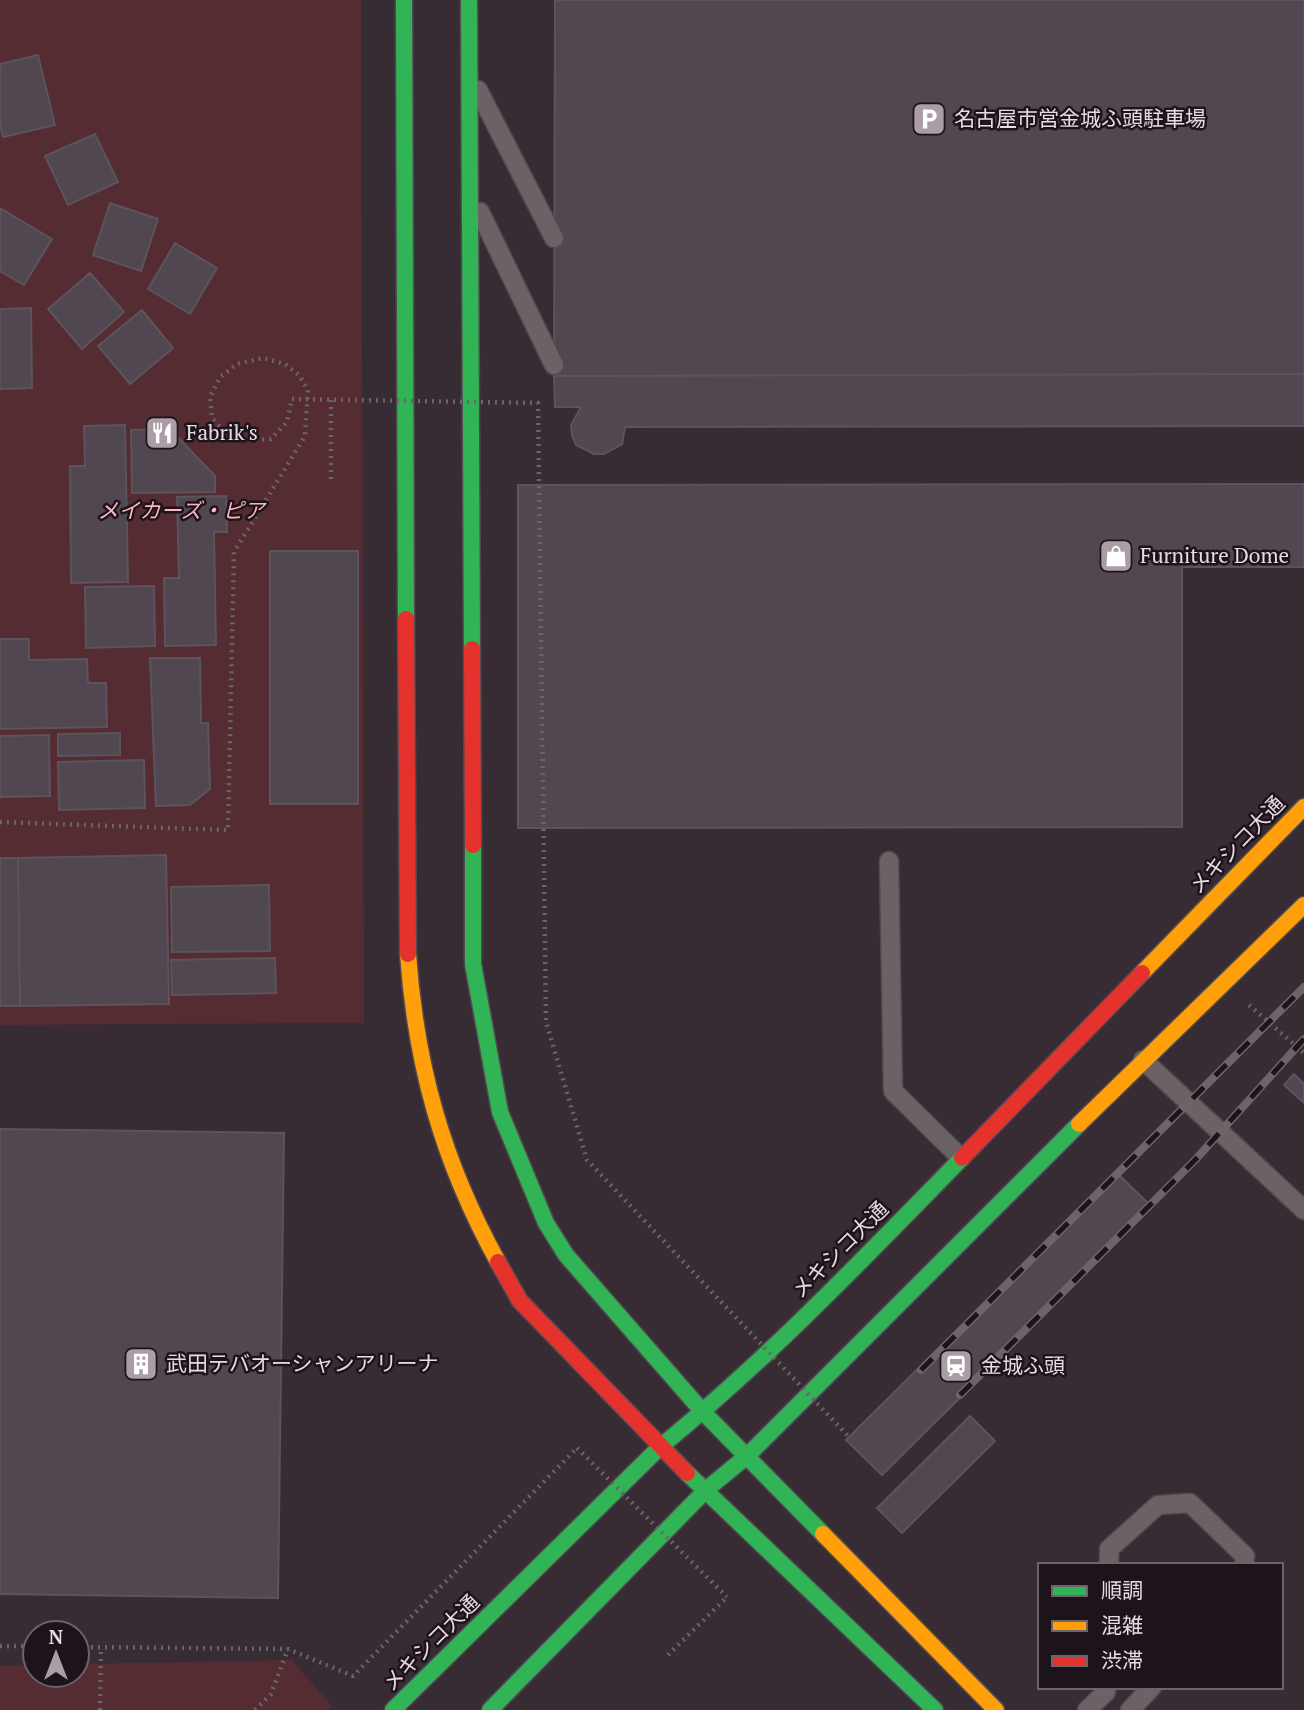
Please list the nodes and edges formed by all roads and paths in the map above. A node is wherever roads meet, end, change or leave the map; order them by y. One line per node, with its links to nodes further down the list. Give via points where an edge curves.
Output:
1 (404, 0): 20 (street, via 407,945 412,1011 427,1091 468,1207 520,1301)
2 (469, 0): 3 (street)
3 (468, 71): 4 (street); 5 (lane)
4 (468, 186): 6 (lane); 18 (street, via 473,964 486,1045 500,1112 546,1223 566,1255)
5 (554, 238)
6 (554, 365)
7 (331, 400): 8 (path); 10 (path, bridge, via 292,400 287,422 271,439 248,440 225,433 212,418 210,397 220,377 237,364 263,358 285,364 308,390 305,436 234,552 228,830); 19 (path, bridge, via 538,403 546,1022 587,1160)
8 (331, 484)
9 (1304, 807): 16 (street, メキシコ大通)
10 (0, 822)
11 (889, 861): 16 (lane, via 893,1091)
12 (1304, 905): 15 (street)
13 (1249, 1005): 14 (path)
14 (1304, 1052)
15 (1143, 1060): 17 (lane); 21 (street)
16 (961, 1158): 18 (street, メキシコ大通)
17 (1304, 1210)
18 (703, 1412): 20 (street, メキシコ大通); 21 (street)
19 (849, 1437)
20 (660, 1447): 22 (street); 35 (street, メキシコ大通)
21 (747, 1456): 22 (street); 38 (street)
22 (707, 1489): 36 (street); 37 (street)
23 (1109, 1563): 24 (lane, via 1109,1549 1158,1505 1190,1503 1245,1556)
24 (1244, 1563)
25 (0, 1646): 26 (path)
26 (21, 1646)
27 (91, 1647): 28 (path)
28 (101, 1647): 29 (path); 33 (path)
29 (288, 1649): 30 (path, bridge, via 353,1676 578,1448 727,1597); 34 (path, via 271,1695)
30 (668, 1655)
31 (1106, 1689): 39 (lane)
32 (1150, 1689): 40 (lane)
33 (100, 1710)
34 (255, 1710)
35 (393, 1710)
36 (489, 1710)
37 (935, 1710)
38 (996, 1710)
39 (1087, 1710)
40 (1130, 1710)

